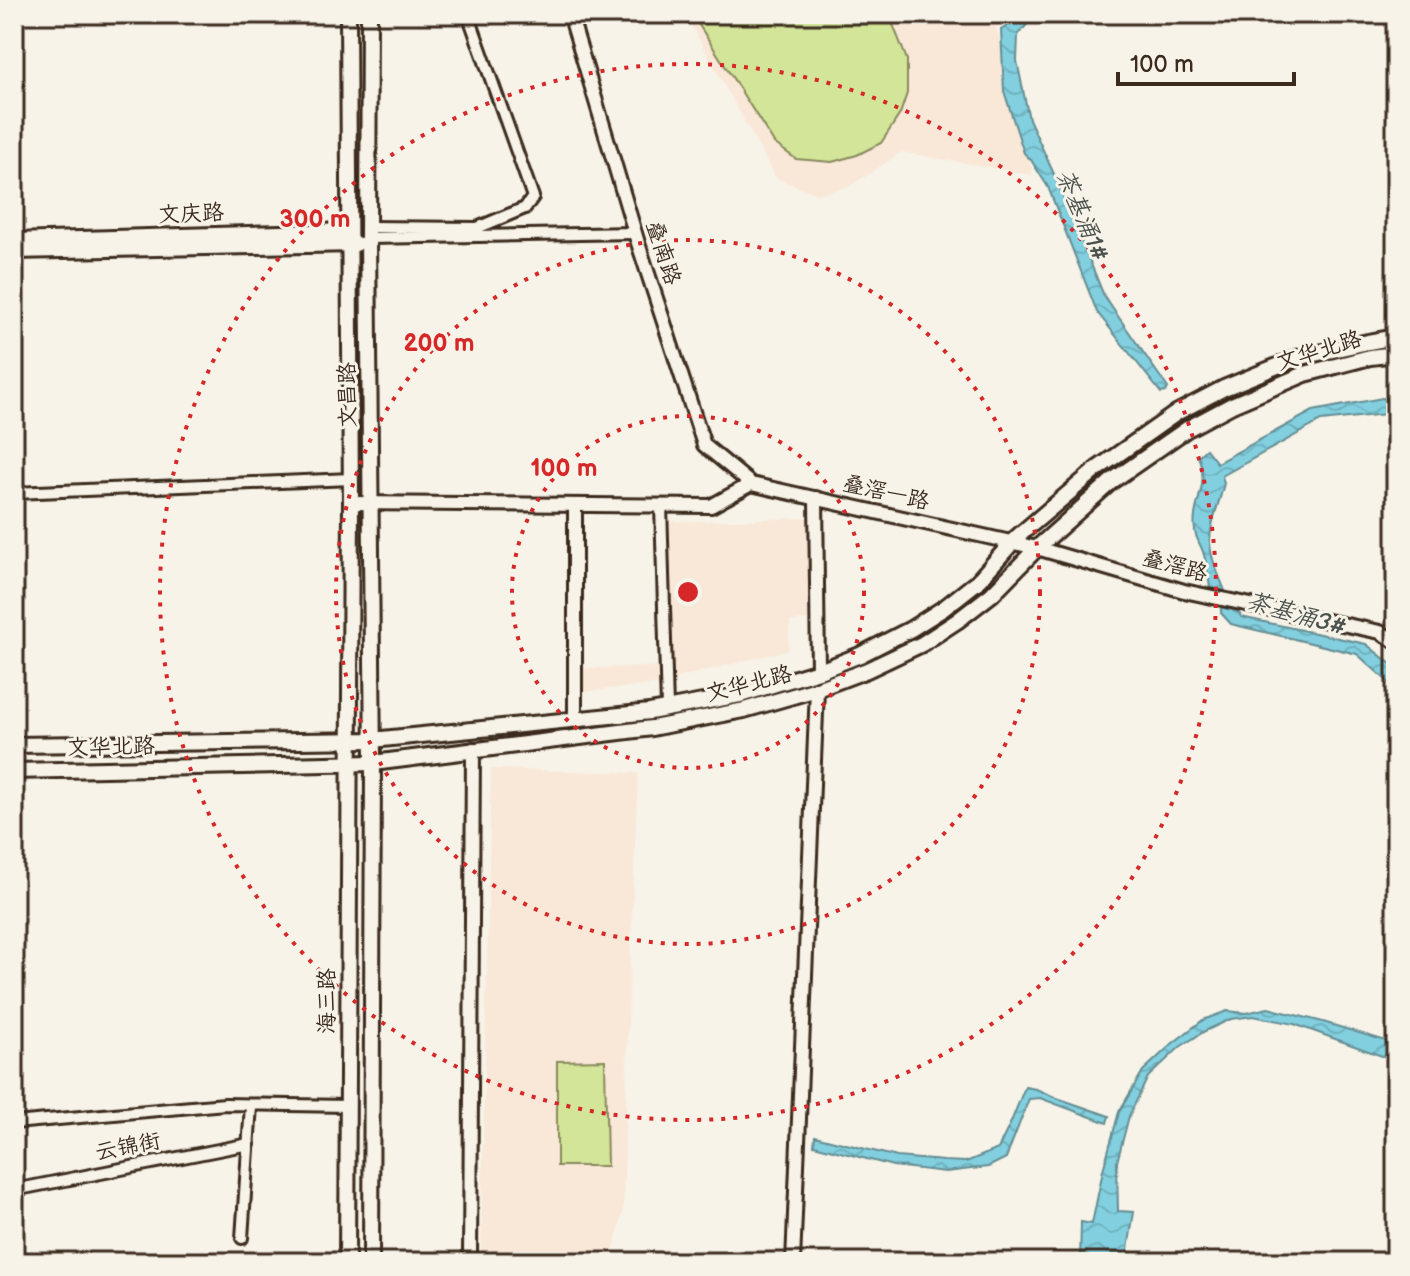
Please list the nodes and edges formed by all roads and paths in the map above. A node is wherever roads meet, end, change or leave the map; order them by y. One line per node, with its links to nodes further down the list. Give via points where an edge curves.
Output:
1 (346, 14): 7 (main road, 文昌路)
2 (468, 14): 6 (street, via 533,197 525,208 477,228)
3 (570, 14): 5 (street, 叠南路)
4 (369, 21): 6 (main road, 文昌路)
5 (635, 233): 6 (street); 13 (street, 叠南路, via 704,445)
6 (368, 235): 7 (main road); 17 (main road, 文昌路)
7 (349, 237): 8 (main road, 文庆路); 9 (main road, 文庆路, via 254,246); 12 (main road, 文昌路)
8 (14, 241)
9 (14, 251)
10 (1396, 337): 20 (main road, 文华北路, via 1297,358 1178,412 1097,469)
11 (1396, 354): 21 (main road, 文华北路, via 1305,374 1209,417 1112,481)
12 (351, 479): 14 (street); 16 (main road, 文昌路)
13 (751, 484): 15 (street, 叠滘一路); 19 (street, via 711,506)
14 (14, 493)
15 (816, 498): 20 (street, 叠滘一路); 23 (street)
16 (351, 503): 17 (street); 27 (main road, 文昌路)
17 (371, 503): 18 (street); 28 (main road, 文昌路)
18 (575, 505): 19 (street); 26 (street)
19 (661, 506): 25 (street)
20 (1013, 542): 21 (street, 叠滘一路); 23 (main road, 文华北路, via 977,582 944,608 860,655)
21 (1037, 548): 22 (street, 叠滘路, via 1184,591 1380,632); 24 (main road, 文华北路, via 992,594 922,644)
22 (1396, 642)
23 (818, 671): 25 (main road, 文华北路, via 740,695)
24 (817, 689): 30 (main road, 文华北路, via 652,728); 45 (street)
25 (667, 708): 26 (main road, 文华北路)
26 (575, 720): 28 (main road, 文华北路)
27 (349, 740): 28 (main road, 文华北路); 29 (main road, 文华北路); 31 (main road, 海三路)
28 (372, 740): 32 (main road, 文昌路)
29 (14, 745)
30 (473, 749): 32 (main road, 文华北路); 44 (street)
31 (350, 763): 32 (main road, 文华北路); 33 (main road, 文华北路); 35 (main road, 海三路)
32 (373, 763): 34 (main road, 海三路)
33 (14, 771)
34 (372, 983): 35 (main road); 43 (main road, 海三路)
35 (349, 984): 37 (main road, 海三路)
36 (251, 1105): 37 (street); 38 (street); 39 (street)
37 (348, 1106): 42 (main road, 海三路)
38 (14, 1123)
39 (249, 1144): 40 (street, 云锦街); 41 (street)
40 (14, 1190)
41 (242, 1238)
42 (347, 1262)
43 (371, 1262)
44 (470, 1262)
45 (793, 1262)

